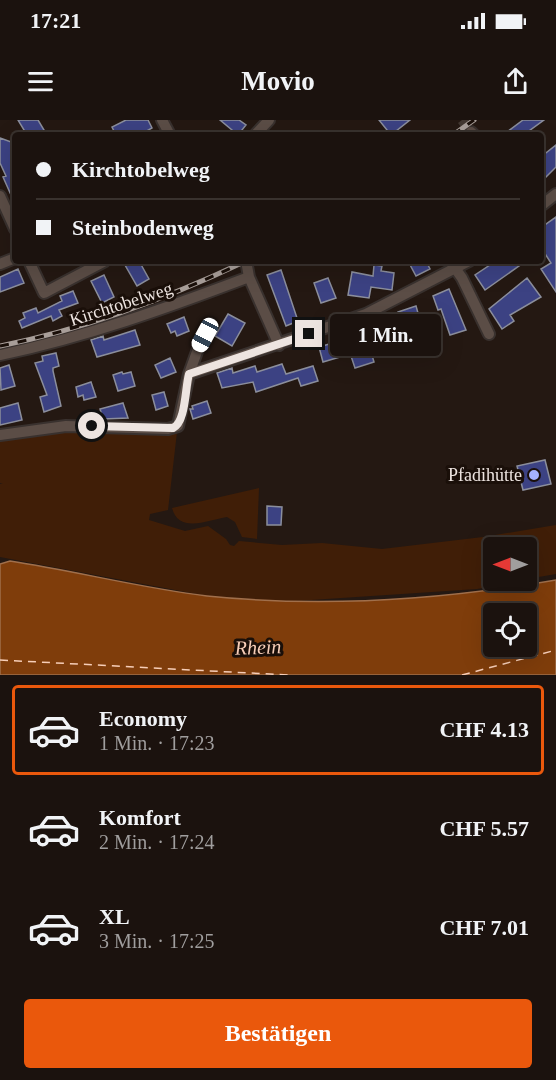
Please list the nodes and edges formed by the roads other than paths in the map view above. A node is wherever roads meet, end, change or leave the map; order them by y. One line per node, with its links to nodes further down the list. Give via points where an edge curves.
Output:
1 (269, 120): 2 (street)
2 (258, 132)
3 (556, 194): 5 (street)
4 (0, 196): 6 (street)
5 (544, 203)
6 (12, 222)
7 (30, 264): 8 (street, via 45,293)
8 (99, 264)
9 (452, 265): 11 (street); 12 (street, via 366,314)
10 (210, 324): 14 (street)
11 (489, 334)
12 (279, 345): 13 (street, Kirchtobelweg, via 248,272 104,328); 14 (street)
13 (0, 355)
14 (189, 374): 15 (street, via 178,426 66,426)
15 (0, 435)

